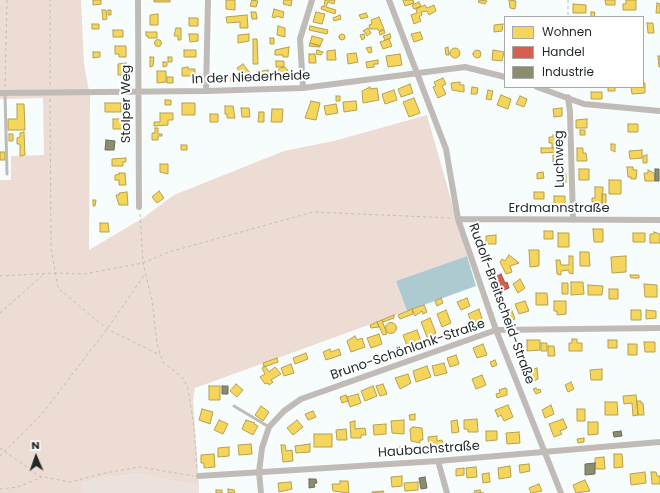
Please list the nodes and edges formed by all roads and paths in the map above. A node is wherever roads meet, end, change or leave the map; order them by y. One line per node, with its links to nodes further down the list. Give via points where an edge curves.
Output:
1 (7, 0): 15 (path)
2 (50, 0): 16 (path)
3 (138, 0): 14 (street, Stolper Weg)
4 (208, 0): 13 (street)
5 (312, 0): 11 (street, via 300,39)
6 (390, 0): 9 (street, Rudolf-Breitscheid-Straße)
7 (568, 0): 8 (path)
8 (568, 16)
9 (418, 74): 10 (street, In der Niederheide, via 465,68); 11 (street, In der Niederheide); 21 (street, Rudolf-Breitscheid-Straße, via 446,149)
10 (503, 76)
11 (303, 88): 13 (street, In der Niederheide)
12 (539, 88): 17 (street)
13 (206, 91): 14 (street, In der Niederheide)
14 (138, 92): 16 (street, In der Niederheide); 20 (street, Stolper Weg)
15 (3, 93): 16 (street, In der Niederheide); 19 (lane)
16 (50, 93): 25 (path, via 51,248)
17 (568, 97): 18 (street, via 584,104); 22 (street, Luchweg)
18 (660, 111)
19 (8, 174)
20 (139, 207): 24 (path)
21 (458, 219): 22 (street, Erdmannstraße); 24 (path, via 313,212 169,252); 32 (street, Rudolf-Breitscheid-Straße)
22 (573, 220): 23 (street, Erdmannstraße)
23 (660, 220)
24 (143, 263): 25 (path, via 84,274); 26 (path)
25 (55, 273): 27 (path); 31 (path, via 58,288)
26 (146, 273): 31 (path); 33 (path)
27 (44, 274): 28 (path); 29 (path)
28 (0, 276)
29 (0, 313)
30 (660, 328): 32 (street, Bruno-Schönlank-Straße)
31 (107, 329): 33 (path); 39 (path, via 42,414)
32 (496, 330): 35 (street, Bruno-Schönlank-Straße, via 301,399 284,411); 38 (street, Rudolf-Breitscheid-Straße)
33 (161, 356): 44 (path, via 163,362 184,379 188,389)
34 (234, 406): 35 (lane)
35 (269, 427): 42 (street, Bruno-Schönlank-Straße, via 262,448)
36 (660, 442): 38 (street, Haubachstraße)
37 (0, 448): 39 (path)
38 (544, 451): 41 (street, Haubachstraße); 48 (street, Rudolf-Breitscheid-Straße)
39 (4, 452): 40 (path); 43 (path)
40 (0, 456)
41 (438, 461): 42 (street, Haubachstraße); 47 (street)
42 (259, 472): 44 (street, Haubachstraße); 46 (street, Bruno-Schönlank-Straße)
43 (42, 476): 44 (path, via 70,482 140,467 185,476); 45 (path, via 18,488)
44 (199, 476)
45 (0, 489)
46 (261, 493)
47 (447, 493)
48 (561, 493)

